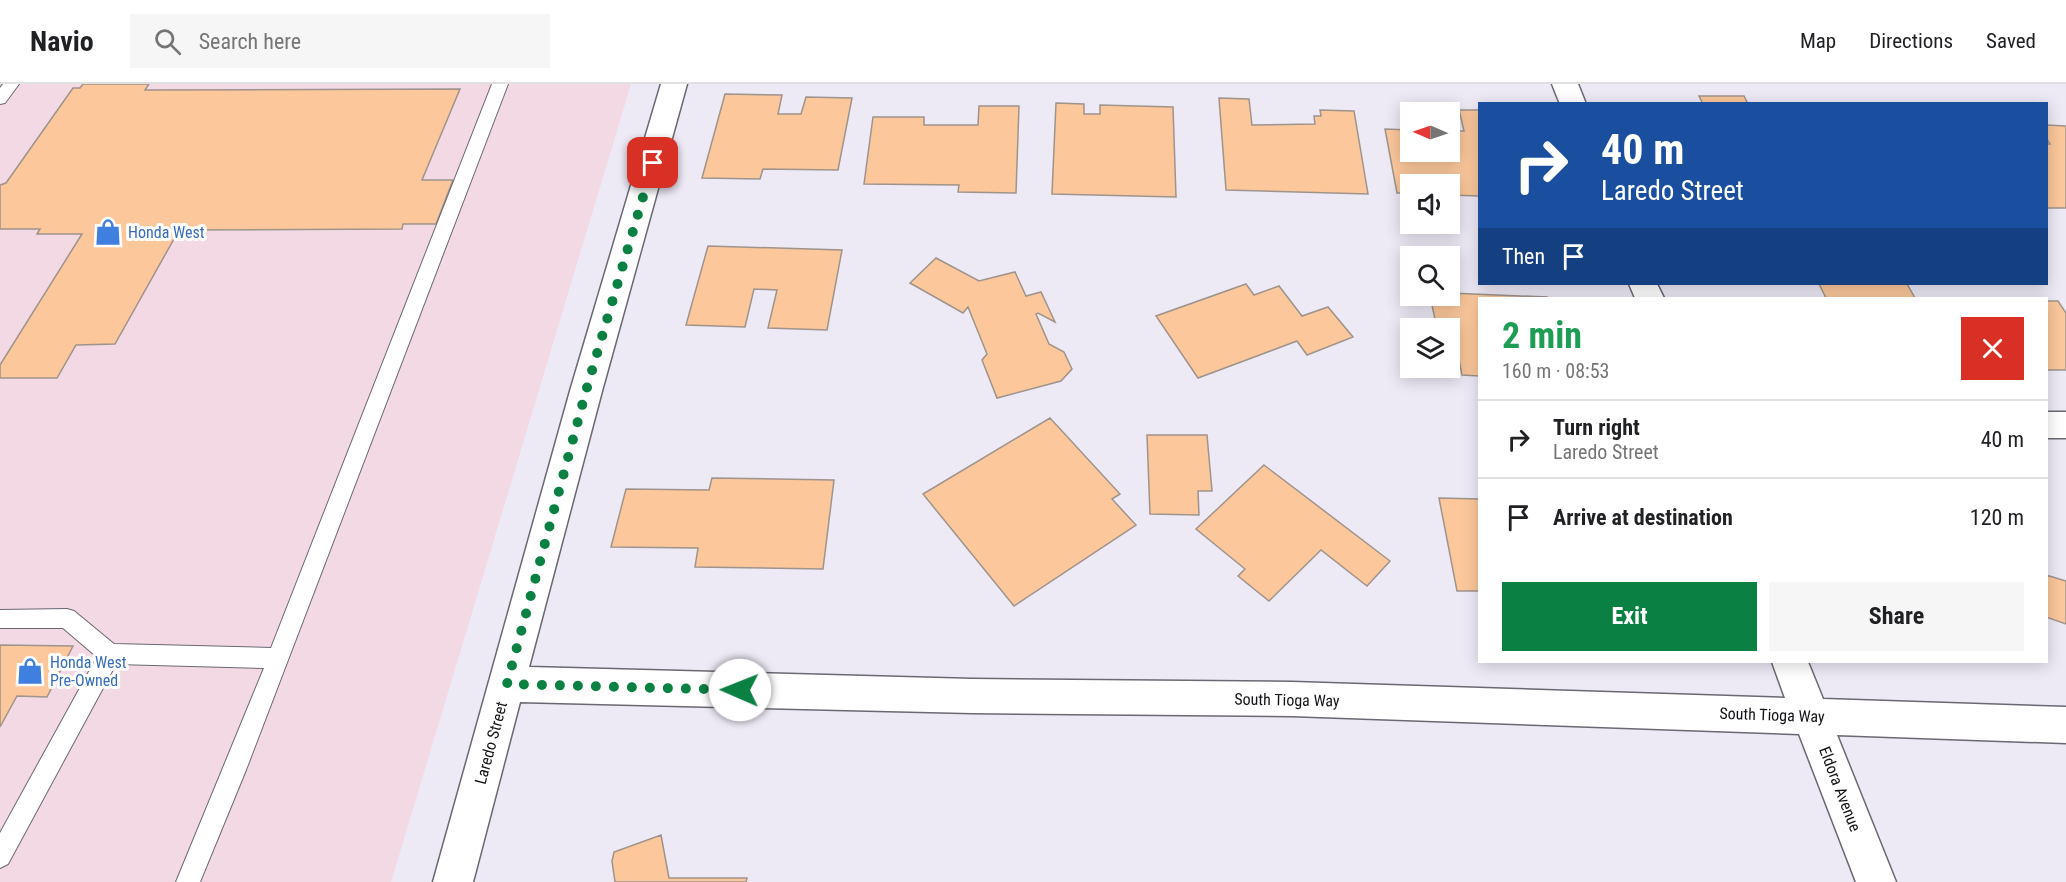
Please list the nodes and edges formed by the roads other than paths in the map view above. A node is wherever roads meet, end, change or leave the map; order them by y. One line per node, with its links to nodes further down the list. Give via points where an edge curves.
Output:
1 (11, 84): 5 (lane)
2 (500, 84): 11 (lane)
3 (674, 84): 13 (street, Laredo Street)
4 (1565, 84): 6 (street)
5 (0, 99)
6 (1572, 102)
7 (2048, 425): 8 (street)
8 (2066, 425)
9 (0, 619): 10 (lane, via 67,618)
10 (110, 654): 11 (lane); 16 (lane)
11 (278, 658): 17 (lane)
12 (1790, 663): 14 (street, Eldora Avenue)
13 (507, 684): 14 (street, South Tioga Way, via 972,696 1292,699); 18 (street, Laredo Street)
14 (1812, 716): 15 (street, South Tioga Way); 19 (street, Eldora Avenue)
15 (2066, 725)
16 (0, 856)
17 (188, 882)
18 (453, 882)
19 (1876, 882)

